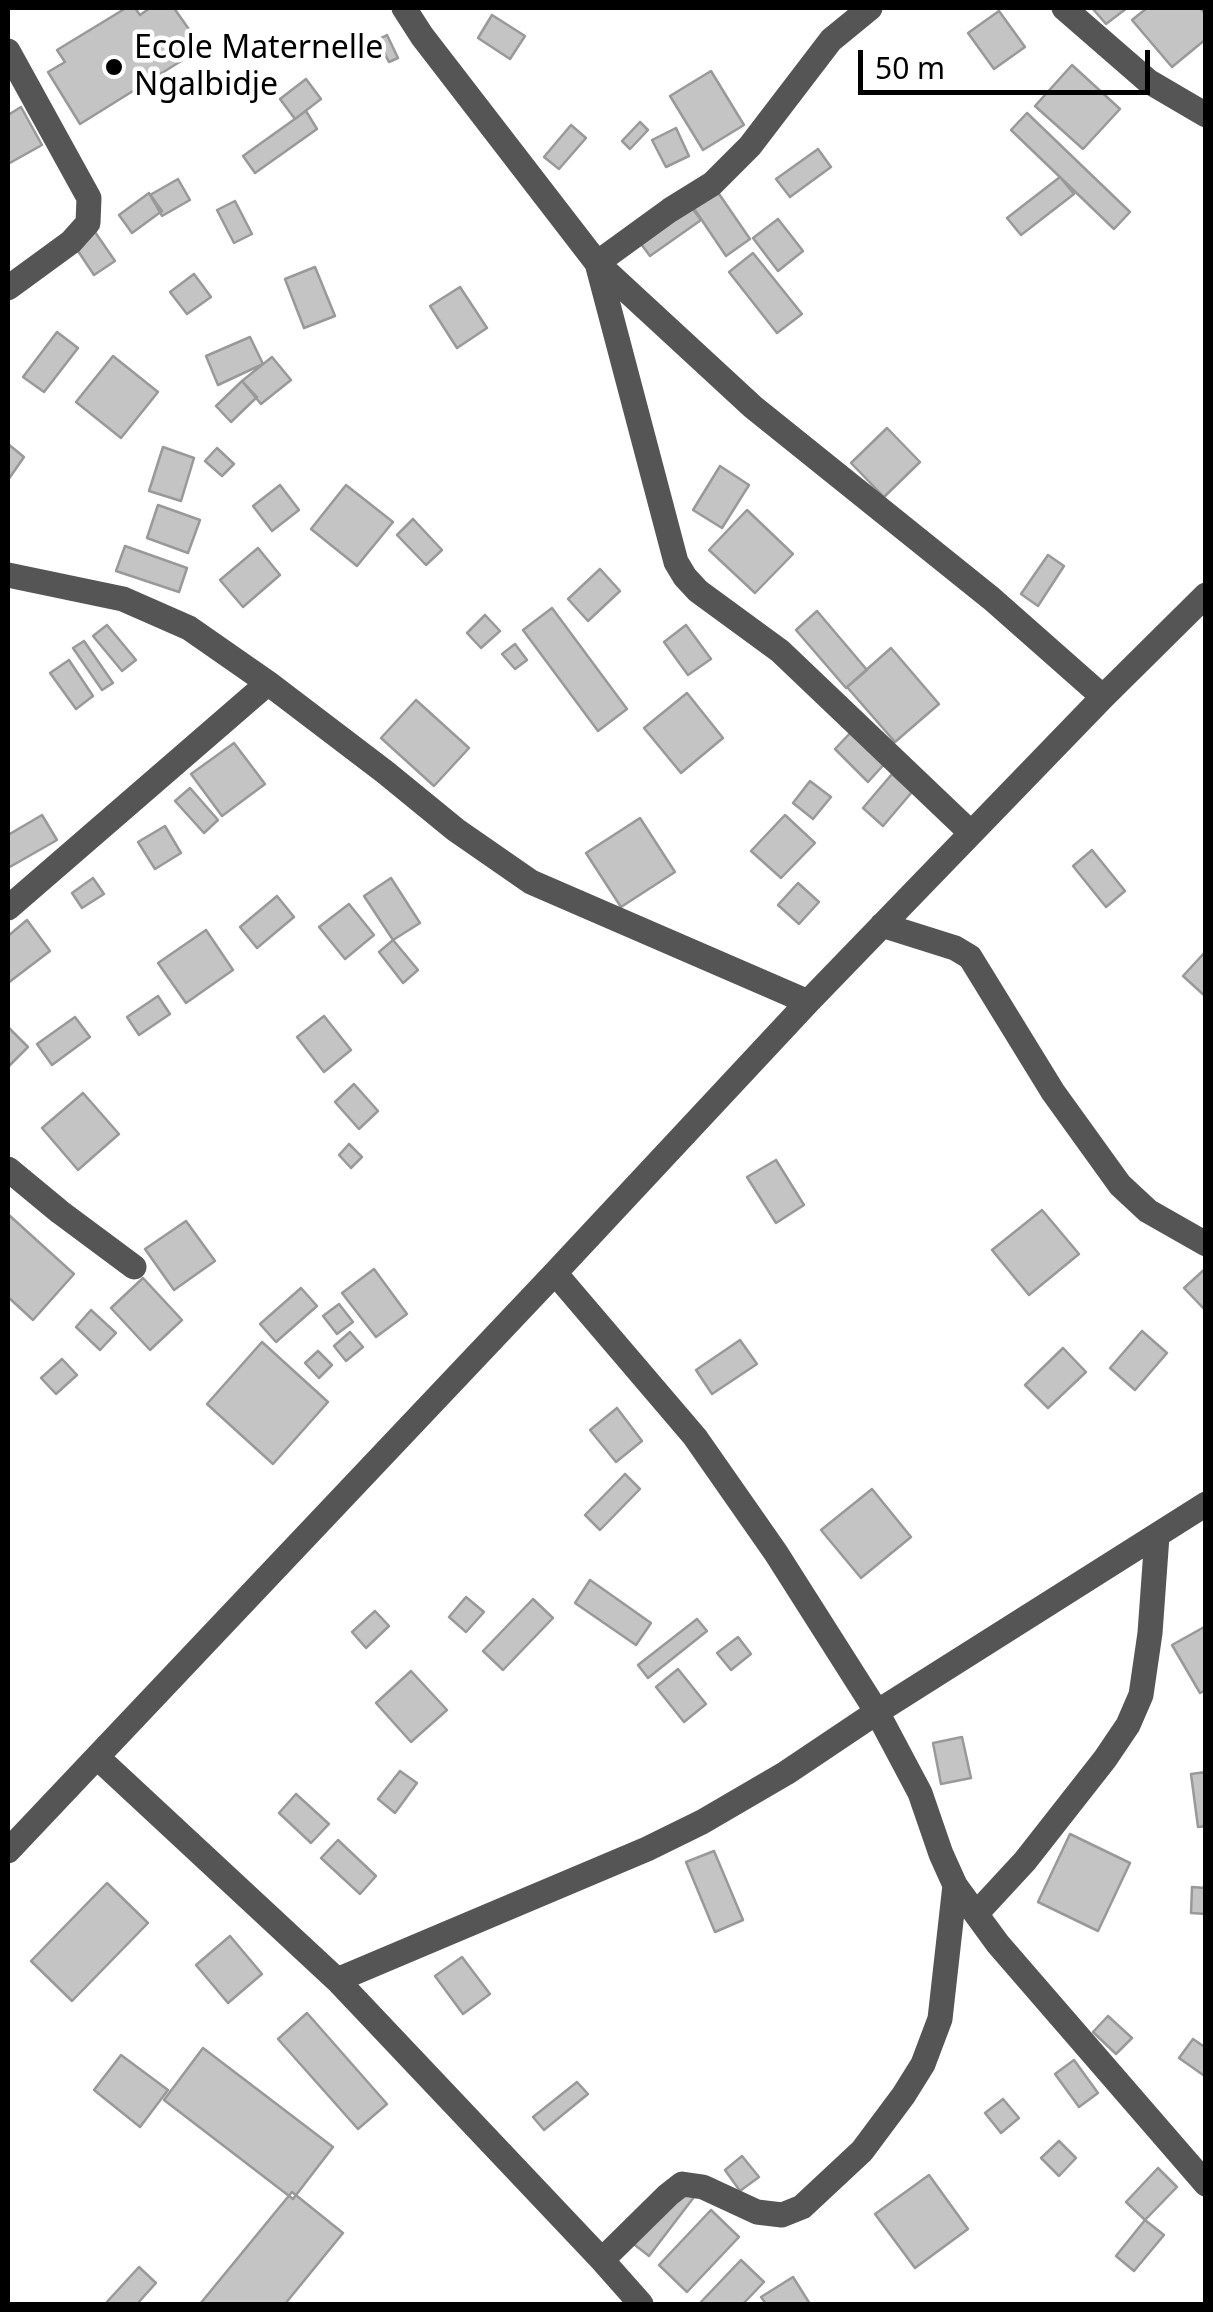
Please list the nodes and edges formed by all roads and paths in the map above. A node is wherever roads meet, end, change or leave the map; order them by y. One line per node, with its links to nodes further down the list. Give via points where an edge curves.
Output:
1 (404, 8): 6 (street)
2 (870, 8): 6 (street, via 831,40 750,146 712,184)
3 (1064, 8): 5 (street, via 1148,81)
4 (8, 51): 7 (street, via 89,198 88,223 71,242)
5 (1206, 115)
6 (598, 263): 11 (street, via 753,407 992,599); 12 (street, via 685,577 780,652)
7 (8, 288)
8 (8, 575): 10 (street, via 123,599 189,628)
9 (1206, 596): 11 (street)
10 (268, 682): 13 (street); 15 (street, via 531,882)
11 (1102, 697): 12 (street)
12 (971, 833): 14 (street)
13 (8, 908)
14 (882, 925): 15 (street); 17 (street, via 970,957 1120,1185 1148,1211)
15 (808, 1002): 19 (street)
16 (8, 1170): 18 (street)
17 (1206, 1244)
18 (134, 1267)
19 (555, 1273): 22 (street, via 695,1437); 23 (street)
20 (1206, 1504): 21 (street)
21 (1156, 1536): 22 (street); 26 (street, via 1141,1695 1128,1725)
22 (876, 1712): 25 (street, via 920,1793); 27 (street, via 786,1774 688,1829)
23 (97, 1757): 24 (street); 27 (street)
24 (8, 1851)
25 (955, 1885): 26 (street); 29 (street, via 940,2020 923,2064 862,2151 802,2206 782,2215 682,2184)
26 (976, 1914): 28 (street)
27 (337, 1980): 29 (street)
28 (1206, 2184)
29 (602, 2260): 30 (street)
30 (641, 2304)

